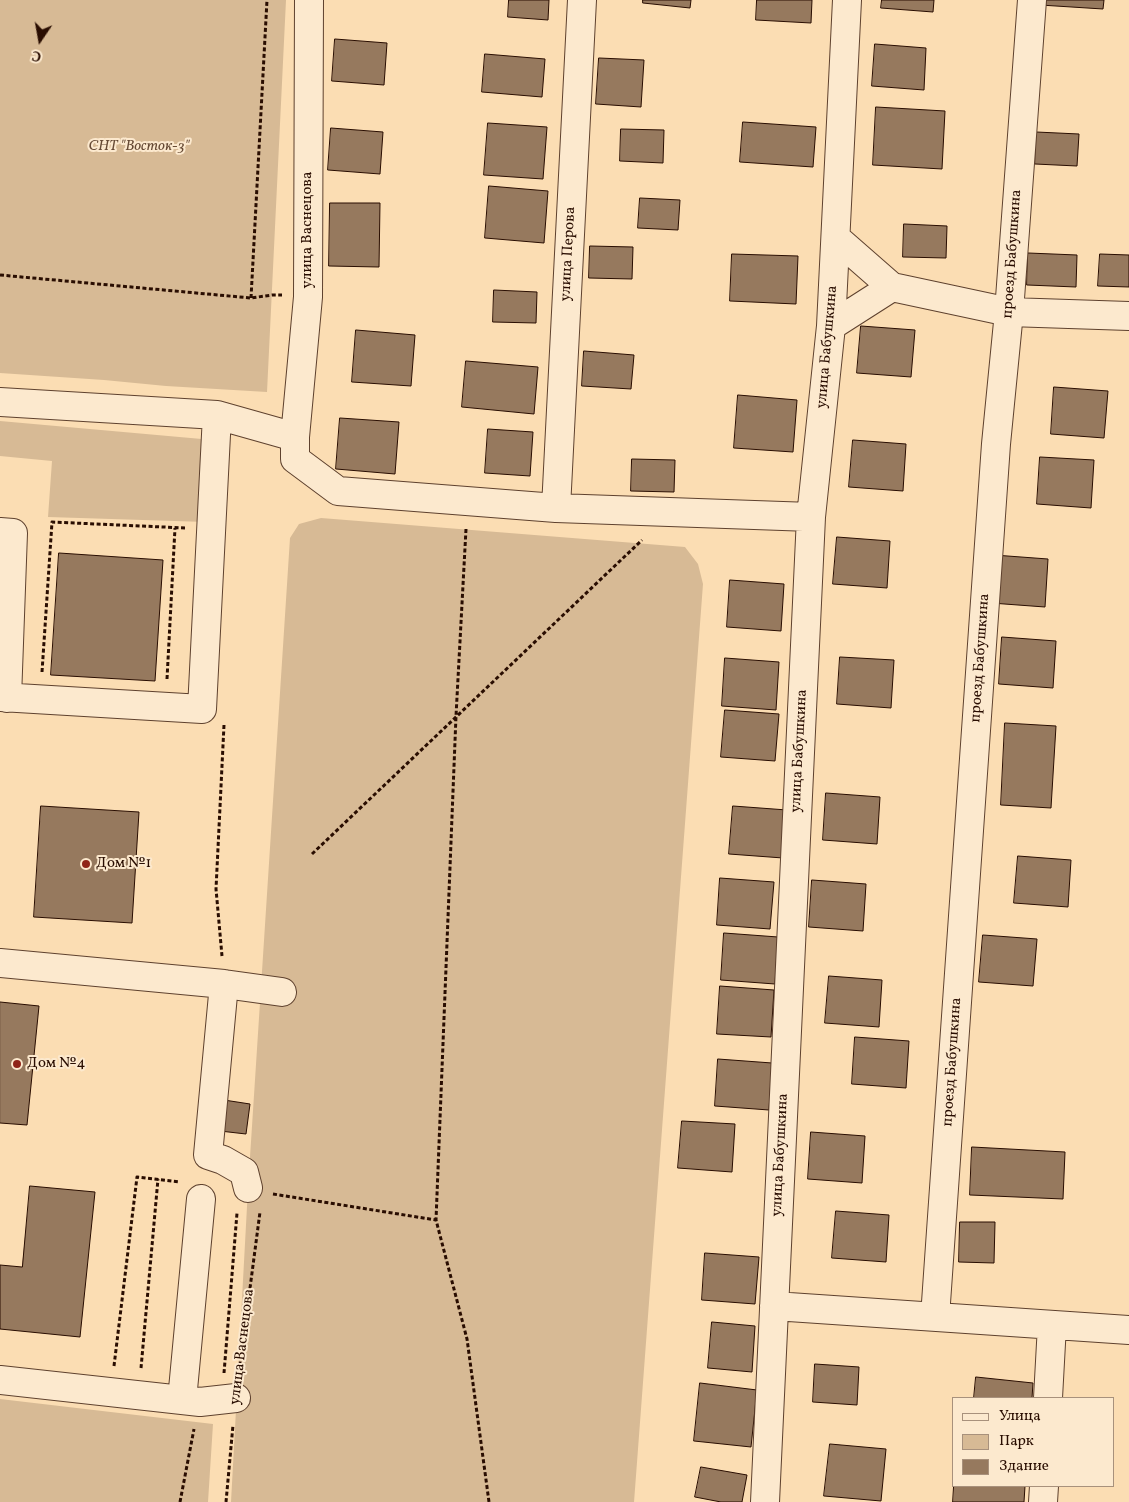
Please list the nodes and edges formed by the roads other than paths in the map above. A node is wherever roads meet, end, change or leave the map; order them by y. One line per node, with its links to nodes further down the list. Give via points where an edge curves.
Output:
1 (309, 0): 12 (street, улица Васнецова, via 308,297)
2 (582, 0): 13 (street, улица Перова)
3 (847, 0): 5 (street, улица Бабушкина)
4 (1032, 0): 7 (street, проезд Бабушкина)
5 (836, 238): 6 (street); 9 (street, улица Бабушкина)
6 (892, 288): 7 (street); 9 (street)
7 (1009, 312): 8 (street); 23 (street, проезд Бабушкина, via 995,454)
8 (1129, 316)
9 (831, 326): 14 (street, улица Бабушкина)
10 (0, 402): 11 (street)
11 (217, 415): 12 (street); 16 (street, via 202,709)
12 (295, 448): 13 (street, via 338,491)
13 (556, 508): 14 (street)
14 (811, 517): 22 (street, улица Бабушкина)
15 (0, 532): 16 (street, via 13,533)
16 (3, 698)
17 (0, 963): 18 (street)
18 (224, 984): 19 (street); 20 (street, via 208,1155 244,1172)
19 (282, 992)
20 (260, 1198)
21 (200, 1199): 29 (street)
22 (774, 1306): 23 (street); 31 (street, улица Бабушкина)
23 (935, 1317): 24 (street)
24 (1052, 1325): 25 (street); 27 (street)
25 (1129, 1330)
26 (0, 1380): 29 (street)
27 (1048, 1397)
28 (236, 1398): 29 (street)
29 (191, 1401)
30 (1044, 1487): 32 (street)
31 (765, 1502)
32 (1043, 1502)

